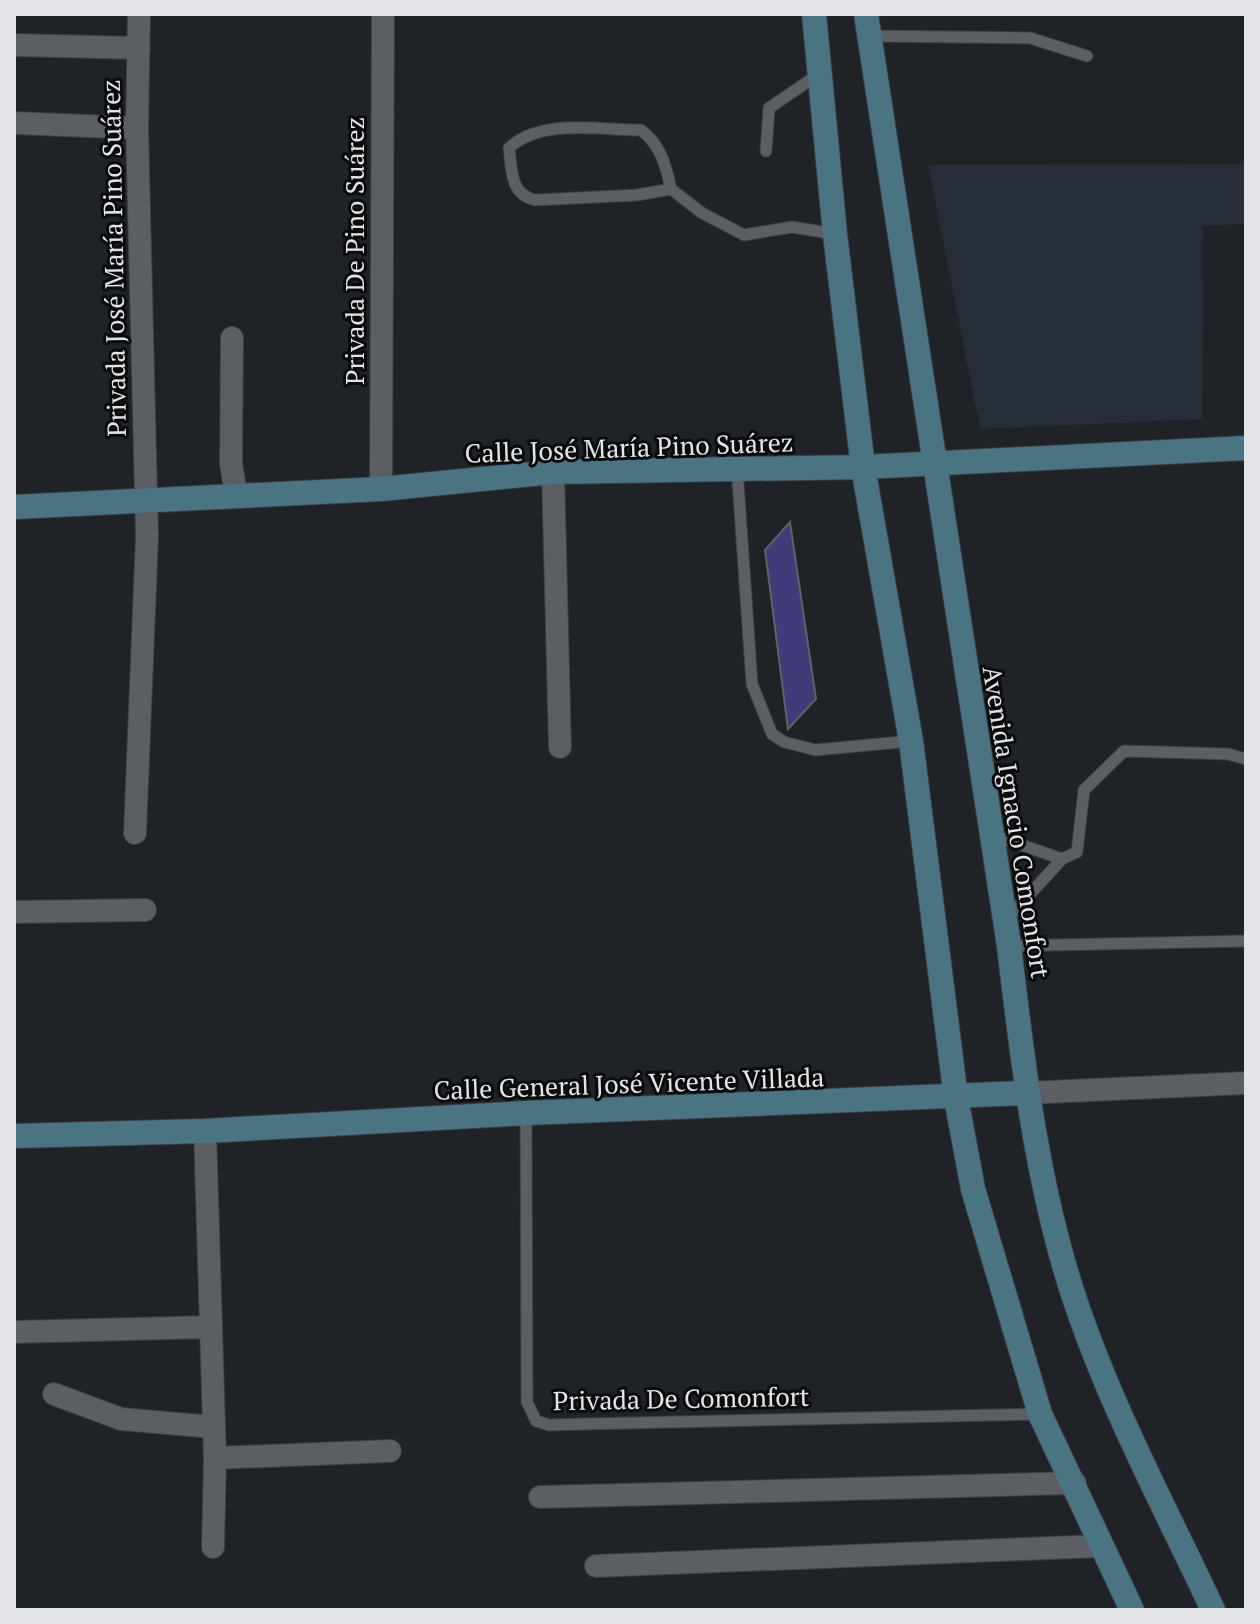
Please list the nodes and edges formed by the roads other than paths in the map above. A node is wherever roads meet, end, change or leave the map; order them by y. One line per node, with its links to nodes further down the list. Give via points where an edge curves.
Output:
1 (139, 14): 6 (street, Privada José María Pino Suárez)
2 (383, 14): 20 (street, Privada De Pino Suárez)
3 (814, 14): 8 (main road)
4 (868, 25): 7 (lane, via 1030,38); 16 (main road, Avenida Ignacio Comonfort)
5 (14, 45): 6 (street)
6 (139, 48): 10 (street, Privada José María Pino Suárez)
7 (1087, 56)
8 (819, 74): 11 (lane, via 769,108); 13 (main road)
9 (14, 123): 10 (street)
10 (137, 128): 22 (street, Privada José María Pino Suárez)
11 (766, 151)
12 (671, 189): 12 (lane, via 637,195 522,197 515,187 509,148 543,130 641,130 653,139); 13 (lane, via 744,235 792,227)
13 (835, 234): 17 (main road)
14 (232, 338): 21 (street, via 231,463)
15 (1246, 448): 16 (main road, Calle José María Pino Suárez)
16 (932, 461): 17 (main road, Calle José María Pino Suárez); 28 (main road, Avenida Ignacio Comonfort)
17 (863, 467): 18 (main road, Calle José María Pino Suárez); 24 (main road)
18 (737, 468): 19 (main road, Calle José María Pino Suárez); 24 (lane, via 752,684 772,734 815,750)
19 (553, 472): 20 (main road, Calle José María Pino Suárez); 25 (street)
20 (381, 489): 21 (main road, Calle José María Pino Suárez)
21 (236, 495): 22 (main road, Calle José María Pino Suárez)
22 (146, 502): 23 (main road, Calle José María Pino Suárez); 27 (street, Privada José María Pino Suárez)
23 (14, 507)
24 (911, 741): 37 (main road)
25 (560, 747)
26 (1246, 759): 29 (lane, via 1124,751 1084,790 1077,852)
27 (135, 833)
28 (993, 835): 29 (lane); 32 (main road, Avenida Ignacio Comonfort)
29 (1062, 859): 32 (lane)
30 (145, 910): 31 (street)
31 (14, 912)
32 (1005, 921): 34 (main road, Avenida Ignacio Comonfort)
33 (1246, 941): 34 (lane)
34 (1009, 946): 36 (main road, Avenida Ignacio Comonfort)
35 (1246, 1083): 36 (street, Calle General José Vicente Villada)
36 (1026, 1093): 37 (main road, Calle General José Vicente Villada); 54 (main road, Avenida Ignacio Comonfort, via 1068,1277 1096,1357)
37 (956, 1098): 38 (main road, Calle General José Vicente Villada); 44 (main road, via 973,1189)
38 (526, 1113): 39 (main road, Calle General José Vicente Villada); 44 (lane, Privada De Comonfort, via 527,1402 536,1421 549,1425)
39 (205, 1131): 40 (main road, Calle General José Vicente Villada); 41 (street)
40 (14, 1136)
41 (211, 1327): 42 (street); 45 (street)
42 (14, 1332)
43 (54, 1394): 45 (street, via 121,1419)
44 (1040, 1414): 48 (main road)
45 (213, 1427): 47 (street)
46 (390, 1451): 47 (street)
47 (215, 1458): 51 (street)
48 (1075, 1483): 49 (street); 50 (main road)
49 (540, 1497)
50 (1101, 1546): 52 (street); 53 (main road)
51 (213, 1547)
52 (596, 1566)
53 (1132, 1610)
54 (1213, 1610)

